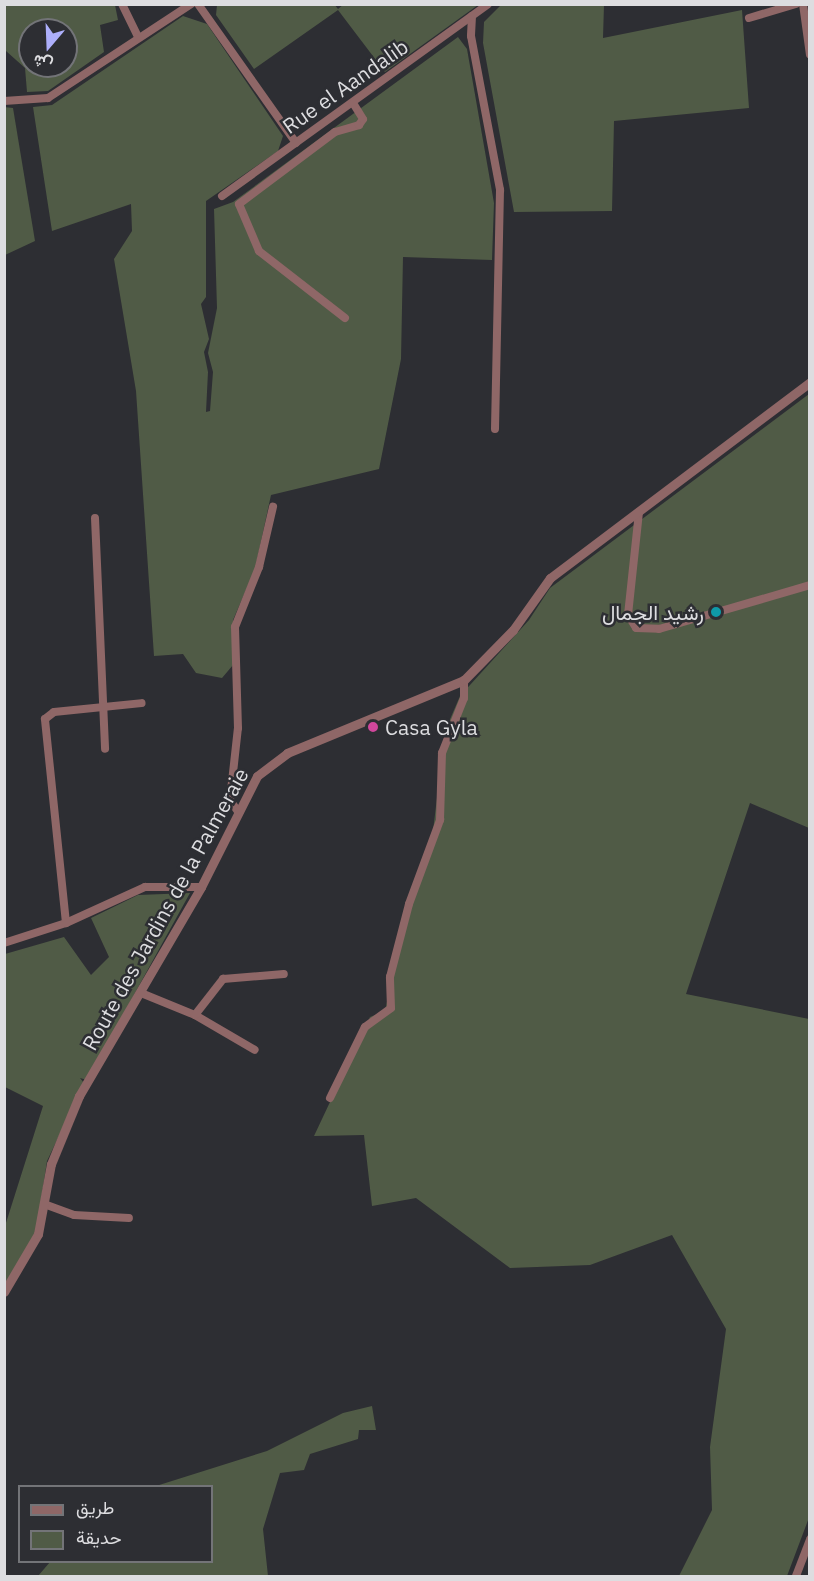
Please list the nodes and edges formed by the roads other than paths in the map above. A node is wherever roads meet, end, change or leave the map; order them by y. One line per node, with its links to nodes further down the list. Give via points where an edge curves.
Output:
1 (122, 4): 11 (street)
2 (191, 4): 11 (street)
3 (198, 4): 15 (street)
4 (488, 4): 7 (street, Rue el Aandalib)
5 (796, 4): 8 (street)
6 (803, 4): 12 (street)
7 (472, 16): 9 (street, Rue el Aandalib); 10 (street)
8 (749, 18)
9 (456, 28): 10 (street); 14 (street, Rue el Aandalib)
10 (471, 36): 19 (street, via 500,190)
11 (138, 37): 13 (street, via 48,99)
12 (810, 55)
13 (4, 101)
14 (352, 103): 15 (street, Rue el Aandalib); 17 (street, via 363,119 359,125 335,132 239,204 259,251)
15 (296, 142): 16 (street, Rue el Aandalib)
16 (222, 196)
17 (345, 318)
18 (810, 382): 21 (street, Route des Jardins de la Palmeraie)
19 (495, 429)
20 (273, 507): 28 (street, via 259,567 235,627 238,729 230,800)
21 (639, 512): 23 (street, via 628,615 636,628 659,629); 24 (street, Route des Jardins de la Palmeraie, via 542,585 513,630)
22 (95, 518): 26 (street)
23 (810, 585)
24 (464, 680): 28 (street, Route des Jardins de la Palmeraie, via 287,753 258,777); 36 (street, via 464,698 442,753 440,820 409,904 390,977 391,1008 365,1027)
25 (141, 703): 26 (street)
26 (102, 707): 27 (street); 30 (street, via 54,711 45,719)
27 (105, 749)
28 (238, 813): 29 (street, Route des Jardins de la Palmeraie)
29 (201, 887): 30 (street, via 145,887); 33 (street, Route des Jardins de la Palmeraie)
30 (66, 923): 31 (street)
31 (4, 943)
32 (284, 974): 34 (street, via 223,979)
33 (141, 993): 34 (street); 37 (street, Route des Jardins de la Palmeraie, via 70,1115 51,1164)
34 (195, 1015): 35 (street)
35 (255, 1050)
36 (330, 1098)
37 (44, 1204): 38 (street, via 74,1215); 39 (street, Route des Jardins de la Palmeraie, via 38,1234)
38 (129, 1218)
39 (4, 1292)
40 (810, 1539): 41 (street)
41 (796, 1576)

